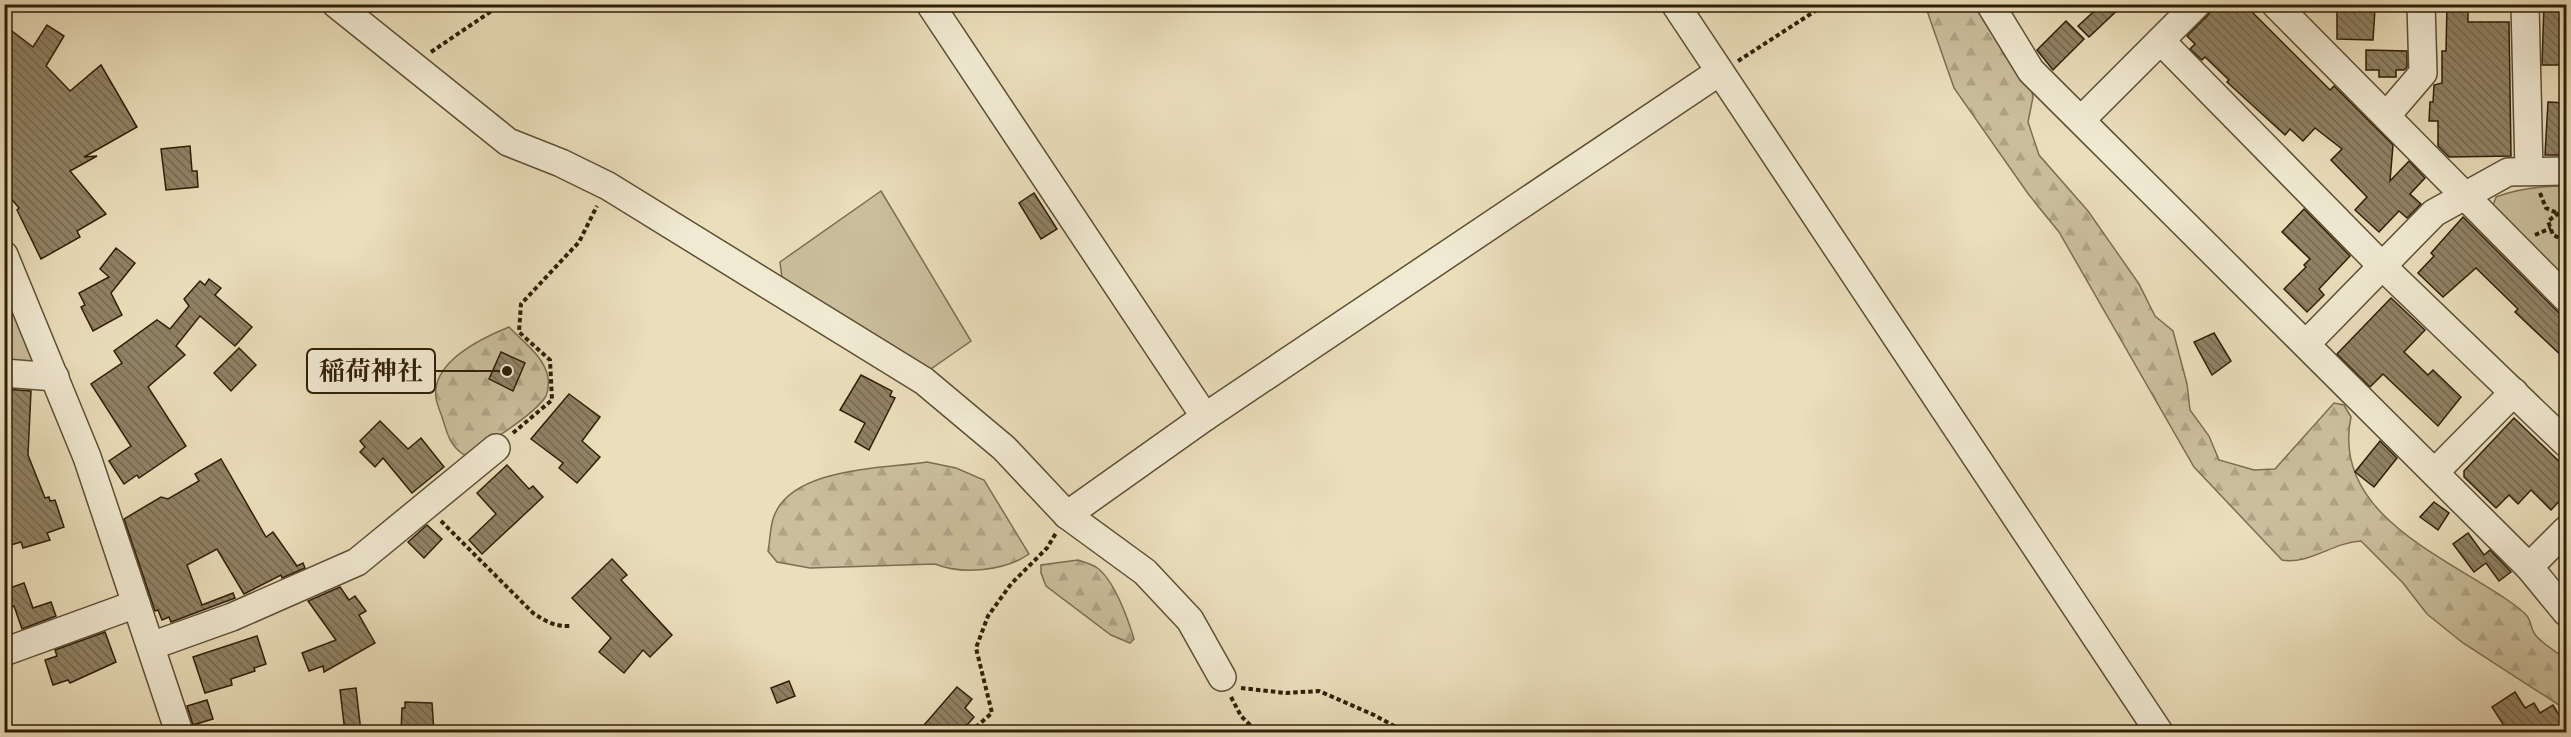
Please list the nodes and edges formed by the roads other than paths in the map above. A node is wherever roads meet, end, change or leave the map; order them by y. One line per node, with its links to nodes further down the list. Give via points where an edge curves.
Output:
1 (336, 4): 27 (street, via 508,142 608,186 924,381 1004,448)
2 (930, 4): 23 (street)
3 (1675, 4): 10 (street)
4 (1990, 4): 12 (street, via 2031,71)
5 (2197, 4): 9 (street)
6 (2275, 4): 11 (street)
7 (2421, 4): 11 (street, via 2423,73)
8 (2525, 4): 14 (street)
9 (2161, 41): 12 (street); 17 (street)
10 (1719, 72): 23 (street); 36 (street)
11 (2387, 115): 15 (street)
12 (2082, 119): 19 (street)
13 (2566, 171): 14 (street)
14 (2534, 179): 15 (street, via 2508,172)
15 (2463, 195): 17 (street, via 2434,213); 18 (street)
16 (4, 255): 21 (street)
17 (2381, 265): 19 (street); 22 (street)
18 (2566, 298)
19 (2306, 344): 26 (street)
20 (4, 373): 21 (street)
21 (55, 377): 30 (street, via 87,457)
22 (2514, 392): 24 (street); 26 (street)
23 (1205, 417): 27 (street)
24 (2564, 436)
25 (496, 447): 32 (street, via 357,562 232,617)
26 (2434, 472): 29 (street)
27 (1067, 515): 34 (street, via 1145,572 1190,620)
28 (2566, 530): 29 (street)
29 (2529, 567): 31 (street)
30 (136, 604): 32 (street); 33 (street)
31 (2566, 612)
32 (151, 646): 35 (street)
33 (4, 652)
34 (1222, 677)
35 (179, 732)
36 (2159, 732)

